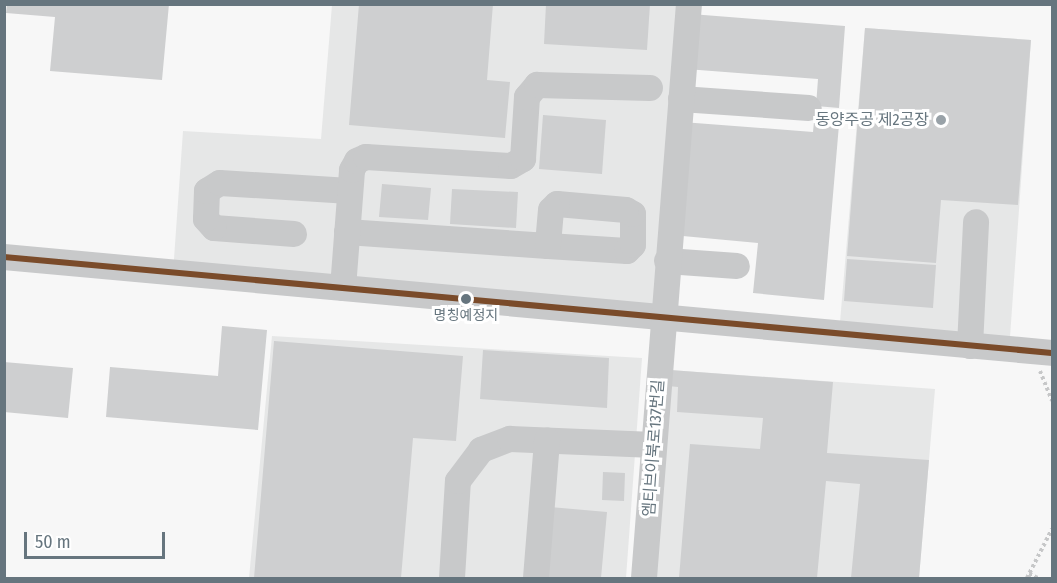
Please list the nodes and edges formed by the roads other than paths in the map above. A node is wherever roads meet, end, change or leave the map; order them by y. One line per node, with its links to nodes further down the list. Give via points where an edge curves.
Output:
1 (690, 4): 3 (street, 엠티브이북로137번길)
2 (650, 88): 5 (street, via 543,83 527,97 523,159 516,165 366,158 353,165)
3 (681, 99): 4 (street); 11 (street, 엠티브이북로137번길)
4 (809, 108)
5 (350, 191): 7 (street); 8 (street, via 220,183 207,191 206,219 214,228)
6 (976, 222): 15 (street)
7 (347, 232): 9 (street); 13 (street)
8 (294, 234)
9 (548, 246)
10 (4, 257): 13 (street)
11 (668, 261): 12 (street); 14 (street, 엠티브이북로137번길)
12 (736, 266)
13 (344, 288): 14 (street)
14 (664, 318): 15 (street); 18 (street, 엠티브이북로137번길)
15 (970, 346): 16 (street)
16 (1053, 353)
17 (547, 440): 18 (street); 19 (street, via 496,441 481,450 463,470 458,481); 20 (street)
18 (654, 445): 21 (street, 엠티브이북로137번길)
19 (452, 579)
20 (536, 579)
21 (644, 579)

